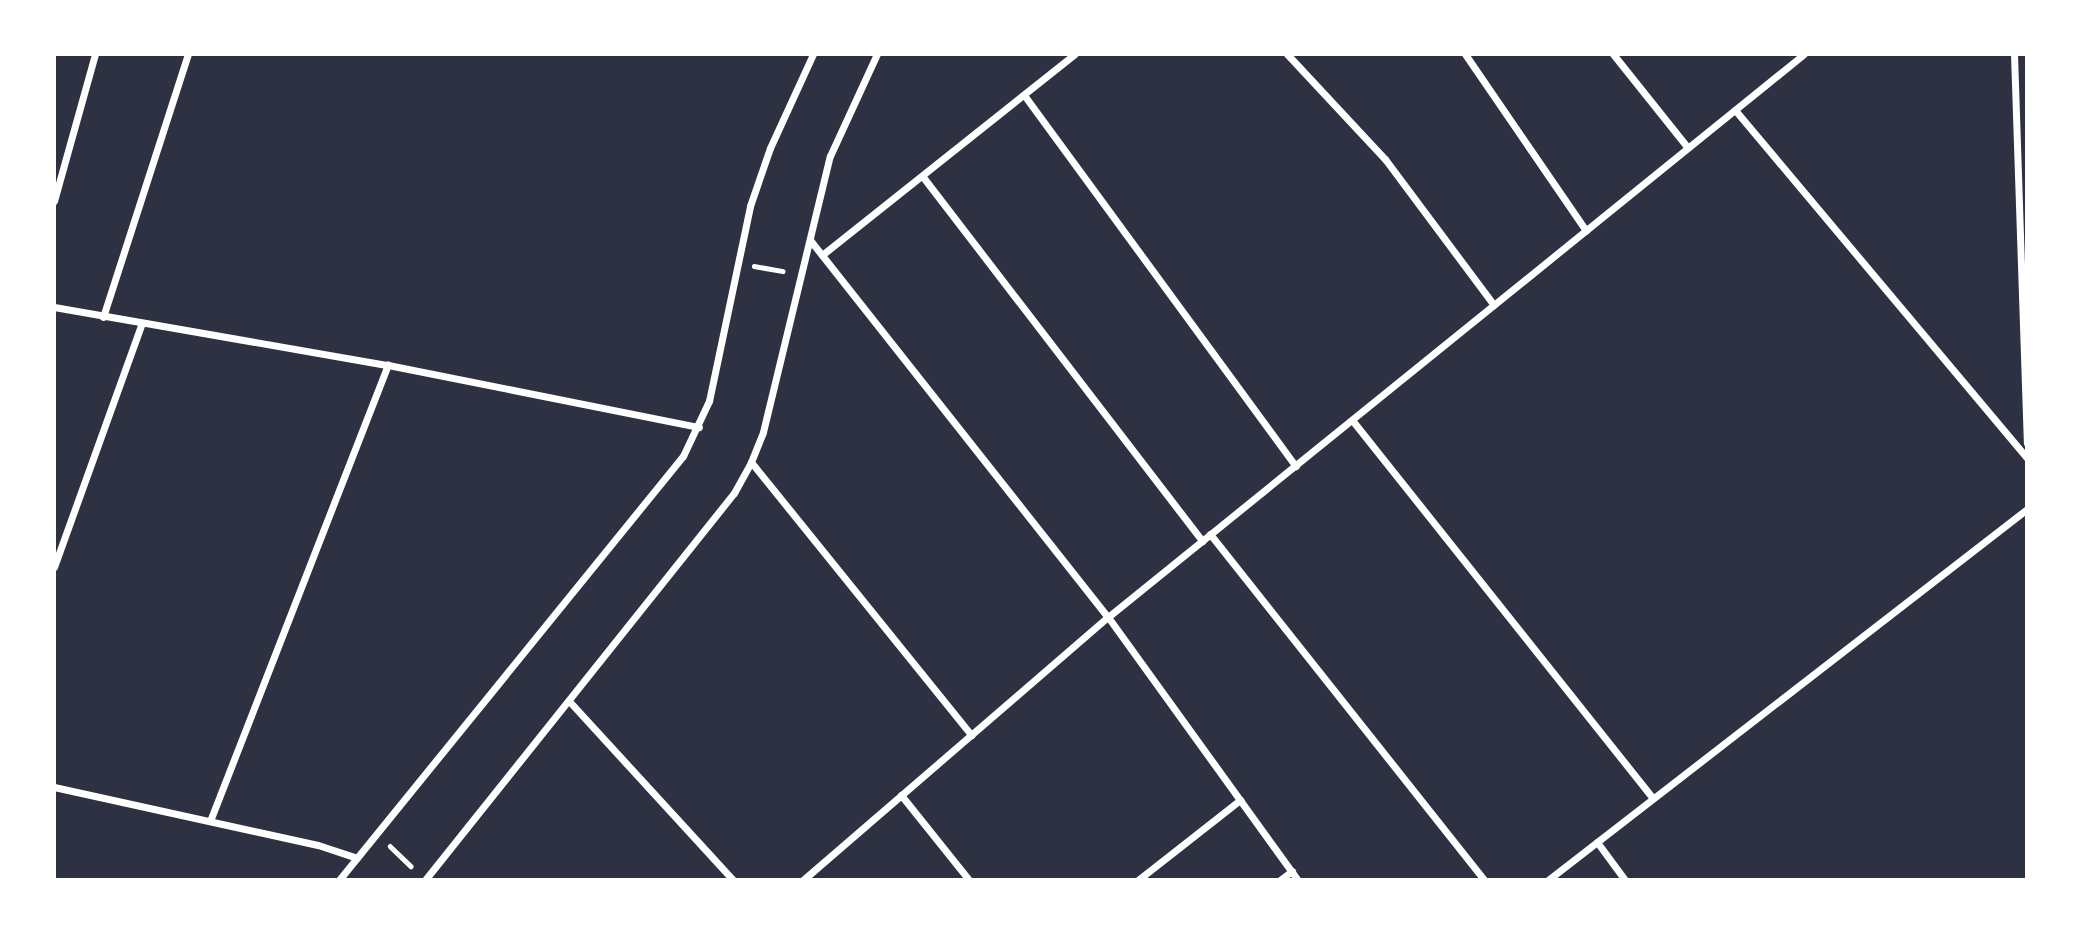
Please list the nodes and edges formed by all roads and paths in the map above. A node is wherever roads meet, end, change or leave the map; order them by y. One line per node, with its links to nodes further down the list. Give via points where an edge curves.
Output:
1 (95, 54): 15 (street)
2 (188, 54): 23 (street)
3 (813, 54): 19 (street, via 770,148 750,206)
4 (877, 54): 17 (street, via 830,156)
5 (1074, 54): 11 (street)
6 (1287, 54): 21 (street, via 1385,159)
7 (1465, 54): 16 (street)
8 (1613, 54): 13 (street)
9 (1804, 54): 12 (street)
10 (2014, 54): 27 (street)
11 (1024, 95): 14 (street); 32 (street)
12 (1735, 110): 13 (street); 30 (street)
13 (1688, 148): 16 (street)
14 (923, 177): 18 (street); 35 (street)
15 (54, 201)
16 (1586, 232): 21 (street)
17 (810, 240): 18 (street); 20 (street)
18 (822, 255): 37 (street)
19 (739, 263): 20 (path); 28 (street)
20 (802, 275): 31 (street)
21 (1494, 305): 26 (street)
22 (54, 307): 23 (street)
23 (103, 317): 24 (street)
24 (141, 325): 25 (street); 36 (street)
25 (388, 365): 28 (street); 44 (street)
26 (1352, 420): 32 (street); 42 (street)
27 (2026, 421): 29 (street)
28 (699, 427): 45 (street, via 663,482)
29 (2027, 443)
30 (2027, 458)
31 (751, 462): 38 (street, via 734,493); 39 (street)
32 (1296, 466): 34 (street)
33 (2027, 509): 42 (street)
34 (1210, 534): 35 (street); 58 (street)
35 (1202, 541): 37 (street)
36 (54, 567)
37 (1108, 617): 39 (street); 43 (street)
38 (569, 701): 51 (street); 52 (street)
39 (971, 735): 41 (street)
40 (54, 787): 44 (street)
41 (901, 795): 53 (street); 54 (street)
42 (1654, 798): 46 (street)
43 (1240, 800): 48 (street); 55 (street)
44 (210, 821): 47 (street)
45 (379, 836): 47 (street); 49 (path)
46 (1597, 842): 59 (street); 60 (street)
47 (356, 858): 50 (street)
48 (1292, 870): 56 (street); 57 (street)
49 (416, 871)
50 (339, 880)
51 (425, 880)
52 (733, 880)
53 (803, 880)
54 (969, 880)
55 (1138, 880)
56 (1280, 880)
57 (1298, 880)
58 (1484, 880)
59 (1548, 880)
60 (1625, 880)

